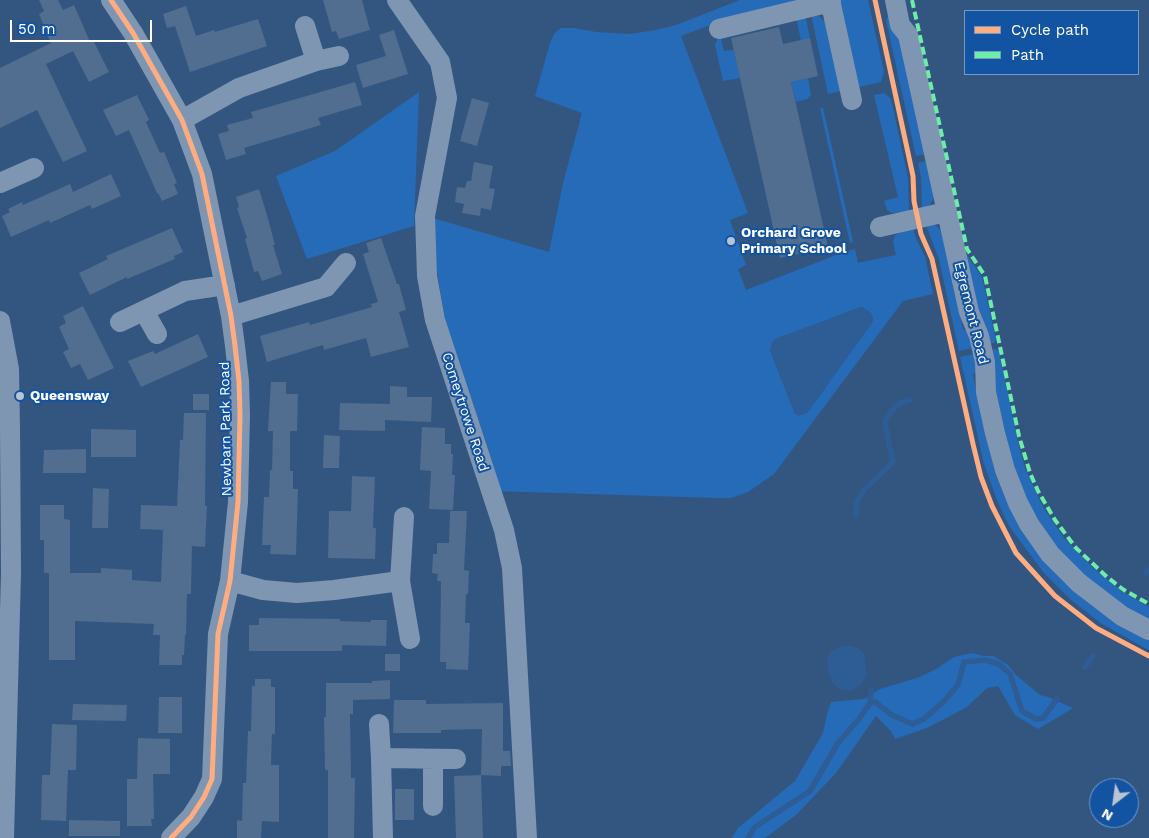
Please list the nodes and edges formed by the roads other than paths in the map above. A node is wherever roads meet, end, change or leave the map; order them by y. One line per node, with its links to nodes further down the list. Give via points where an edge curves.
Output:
1 (111, 0): 10 (street, Newbarn Park Road)
2 (397, 0): 37 (street, Comeytrowe Road, via 440,62 446,98 425,216 427,276 435,320 504,530 512,568)
3 (895, 0): 13 (street, Egremont Road, via 900,26 908,35)
4 (831, 1): 6 (street); 9 (street)
5 (304, 26): 8 (street)
6 (719, 29)
7 (339, 56): 8 (street)
8 (316, 61): 10 (street, via 239,88)
9 (852, 100)
10 (182, 120): 16 (street, Newbarn Park Road, via 202,174)
11 (34, 168): 12 (street)
12 (0, 183)
13 (946, 212): 14 (street); 26 (street, Egremont Road, via 969,312 985,362 986,392 995,432 1018,503 1050,554 1074,579 1122,616)
14 (880, 227)
15 (346, 263): 18 (street, via 326,287)
16 (225, 285): 17 (street, via 185,291); 18 (street, Newbarn Park Road)
17 (144, 311): 20 (street); 21 (street)
18 (230, 316): 24 (street, Newbarn Park Road, via 237,364 240,423 238,502)
19 (0, 320): 23 (street, via 9,370)
20 (120, 322)
21 (157, 334)
22 (404, 517): 25 (street)
23 (5, 573): 29 (street)
24 (230, 581): 25 (street, via 263,590 296,593); 34 (street, Newbarn Park Road, via 218,634 212,779 191,817)
25 (400, 581): 27 (street)
26 (1149, 630)
27 (410, 639)
28 (379, 724): 30 (street)
29 (4, 749): 35 (street)
30 (381, 758): 31 (street); 36 (street)
31 (433, 759): 32 (street); 33 (street)
32 (456, 759)
33 (433, 806)
34 (174, 837)
35 (4, 838)
36 (384, 838)
37 (527, 838)

